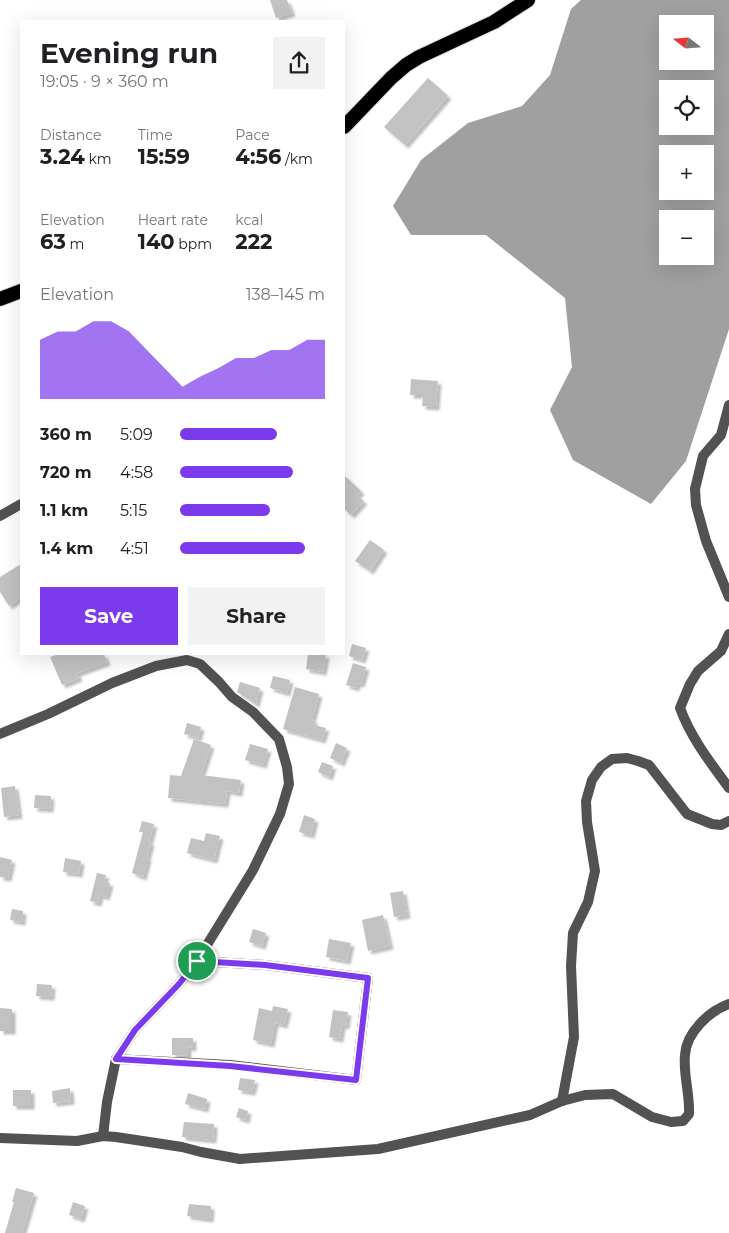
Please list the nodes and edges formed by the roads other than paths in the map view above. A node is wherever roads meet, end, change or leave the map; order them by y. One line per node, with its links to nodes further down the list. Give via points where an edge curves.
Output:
1 (528, 0): 2 (highway, via 494,22 406,65)
2 (345, 126)
3 (20, 290): 4 (highway)
4 (0, 299)
5 (729, 405): 8 (street, via 721,435 703,456 695,489 706,540)
6 (20, 505): 7 (street)
7 (0, 516)
8 (729, 597)
9 (729, 634): 11 (street, via 721,651 690,684 680,708 698,746)
10 (0, 734): 13 (street, via 112,682 156,666 187,660 200,664 278,739 287,767 288,784 280,814 253,870)
11 (729, 788)
12 (729, 821): 16 (street, via 721,825 712,824 687,814 649,765 632,759 612,759 592,780 586,801 595,871 588,902 573,934 574,1037)
13 (197, 961): 15 (street, via 135,1030); 15 (street, via 265,965 368,978 356,1080 230,1066)
14 (729, 1004): 16 (street, via 719,1007 700,1023 689,1041 684,1054 689,1114 683,1121 671,1122 652,1117 613,1094 585,1095)
15 (116, 1059): 17 (street)
16 (562, 1101): 17 (street, via 530,1115 378,1149 240,1159 144,1140)
17 (103, 1136): 18 (street, via 77,1141)
18 (0, 1138)

